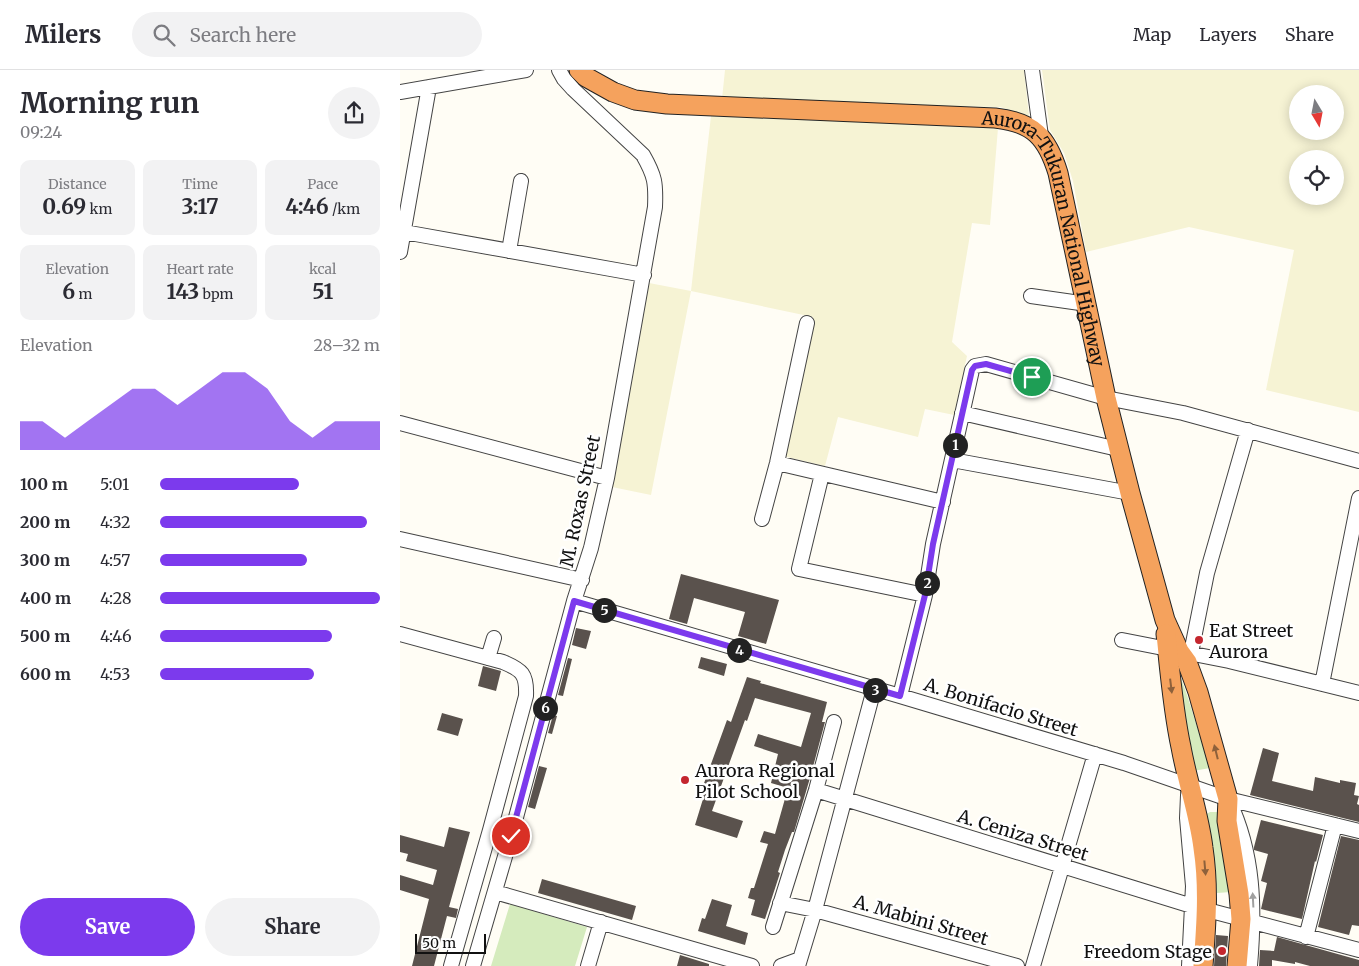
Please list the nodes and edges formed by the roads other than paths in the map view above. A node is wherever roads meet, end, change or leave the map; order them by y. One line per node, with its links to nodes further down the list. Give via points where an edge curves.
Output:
1 (526, 70): 5 (street)
2 (559, 70): 12 (street, M. Roxas Street, via 573,89 643,155 650,168 656,185 655,207)
3 (579, 70): 7 (highway, Aurora-Tukuran National Highway, via 613,92 635,100 695,106 1008,119)
4 (1032, 70): 7 (street)
5 (430, 88): 6 (street); 9 (street)
6 (400, 92)
7 (1041, 136): 14 (highway, Aurora-Tukuran National Highway, via 1053,156 1058,173)
8 (521, 182): 10 (street)
9 (404, 232): 10 (street); 11 (street)
10 (509, 250): 12 (street)
11 (400, 252)
12 (644, 275): 25 (street, M. Roxas Street)
13 (1030, 296): 14 (street)
14 (1086, 304): 16 (highway, Aurora-Tukuran National Highway)
15 (807, 324): 23 (street)
16 (1106, 398): 17 (street, via 980,364 972,370); 19 (street); 20 (highway, Aurora-Tukuran National Highway)
17 (962, 413): 20 (street); 21 (street)
18 (400, 423): 25 (street)
19 (1248, 430): 22 (street); 37 (street, via 1208,573)
20 (1118, 449): 26 (highway, Aurora-Tukuran National Highway)
21 (952, 460): 26 (street); 28 (street)
22 (1359, 461)
23 (777, 463): 24 (street); 29 (street)
24 (822, 474): 28 (street); 32 (street, via 800,569)
25 (607, 478): 31 (street, M. Roxas Street)
26 (1130, 493): 37 (highway, Aurora-Tukuran National Highway, via 1165,620)
27 (1359, 498): 39 (street)
28 (944, 502): 32 (street)
29 (762, 519)
30 (400, 539): 31 (street)
31 (582, 580): 33 (street, M. Roxas Street)
32 (925, 595): 42 (street)
33 (574, 601): 40 (street, A. Bonifacio Street); 52 (street, M. Roxas Street)
34 (400, 634): 38 (street)
35 (494, 638): 38 (street)
36 (1122, 640): 37 (street)
37 (1179, 651): 39 (street); 45 (highway, Aurora-Tukuran National Highway, one-way to 45, via 1180,744); 48 (highway, Aurora-Tukuran National Highway, one-way to 37, via 1198,692 1187,662)
38 (488, 658): 62 (street, via 516,668 524,675 526,696)
39 (1322, 684): 41 (street)
40 (874, 689): 42 (street, A. Bonifacio Street); 47 (street)
41 (1359, 693)
42 (900, 696): 44 (street, A. Bonifacio Street)
43 (834, 722): 46 (street)
44 (1095, 754): 45 (street, A. Bonifacio Street); 51 (street)
45 (1189, 786): 48 (street, A. Bonifacio Street); 54 (highway, Aurora-Tukuran National Highway, one-way to 54, via 1204,849)
46 (816, 790): 47 (street, A. Ceniza Street); 53 (street)
47 (844, 799): 51 (street, A. Ceniza Street); 55 (street)
48 (1228, 799): 49 (street, A. Bonifacio Street); 56 (highway, Aurora-Tukuran National Highway, one-way to 48, via 1226,821)
49 (1335, 825): 50 (street, A. Bonifacio Street); 59 (street)
50 (1359, 831)
51 (1062, 866): 54 (street, A. Ceniza Street); 68 (street)
52 (495, 892): 57 (street); 63 (street, M. Roxas Street)
53 (780, 903): 55 (street, A. Mabini Street); 58 (street)
54 (1200, 908): 56 (street, A. Ceniza Street); 69 (street, Aurora-Tukuran National Highway); 70 (highway, Aurora-Tukuran National Highway)
55 (815, 910): 61 (street); 67 (street, A. Mabini Street)
56 (1247, 921): 59 (street, A. Ceniza Street); 71 (highway, Aurora-Tukuran National Highway); 72 (street, Aurora-Tukuran National Highway)
57 (601, 922): 64 (street); 65 (street)
58 (772, 927)
59 (1306, 936): 60 (street, A. Ceniza Street)
60 (1359, 950)
61 (799, 963): 66 (street)
62 (451, 966)
63 (473, 966)
64 (588, 966)
65 (752, 966)
66 (781, 966)
67 (1016, 966)
68 (1033, 966)
69 (1189, 966)
70 (1203, 966)
71 (1237, 966)
72 (1250, 966)

